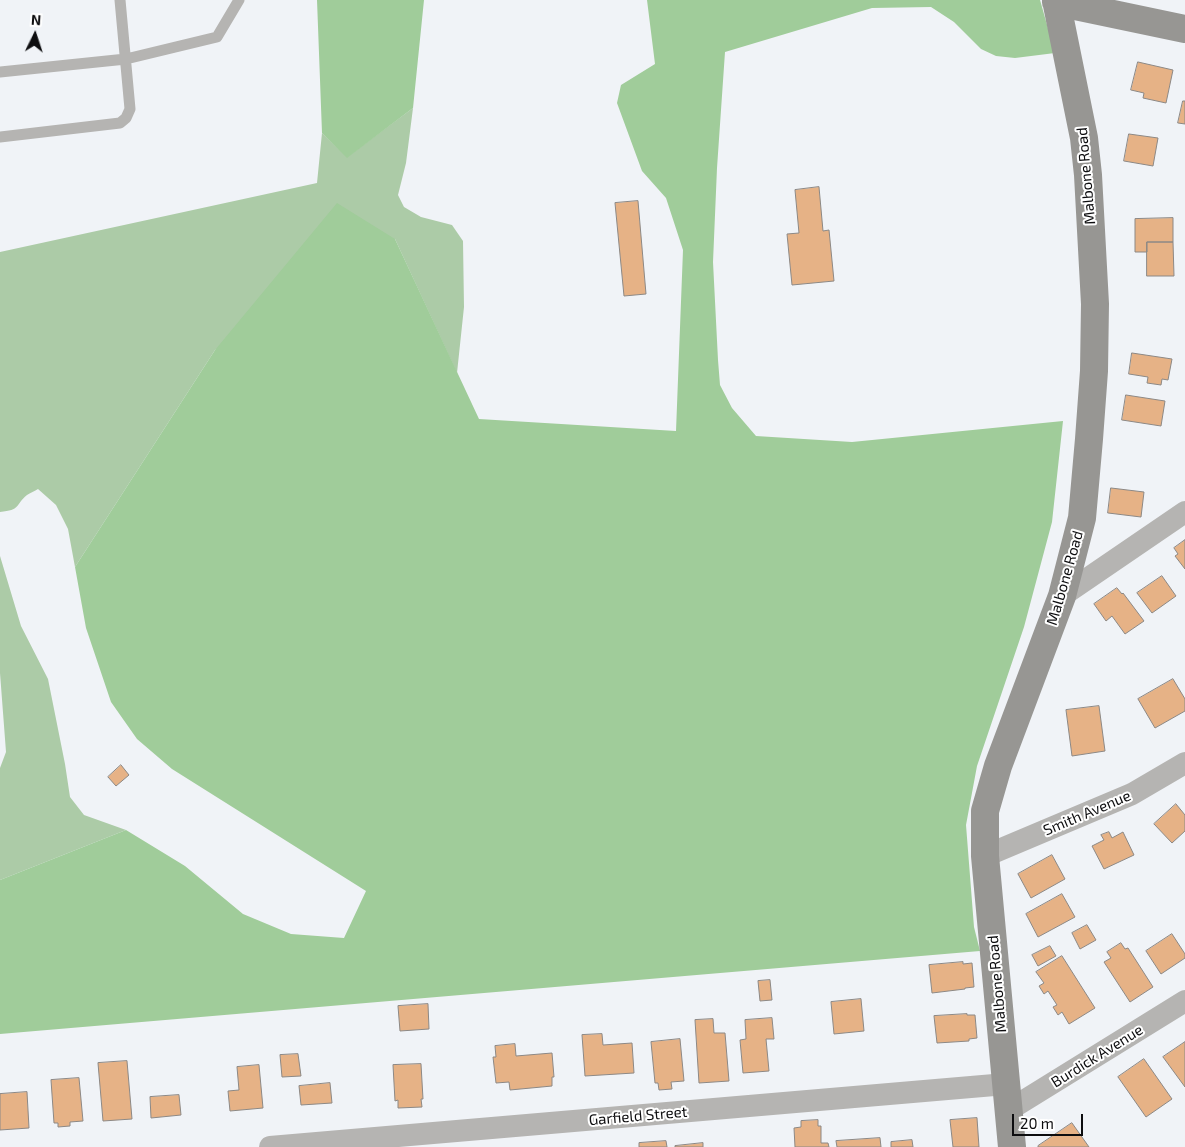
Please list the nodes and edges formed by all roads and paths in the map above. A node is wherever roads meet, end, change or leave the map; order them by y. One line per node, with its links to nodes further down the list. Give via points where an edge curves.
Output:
1 (120, 0): 5 (lane)
2 (240, 0): 5 (lane, via 217,37)
3 (1056, 1): 4 (street); 9 (street, Malbone Road, via 1084,138 1095,304 1094,372 1082,518)
4 (1185, 29)
5 (126, 59): 6 (lane); 7 (lane, via 130,109 120,123)
6 (0, 72)
7 (0, 137)
8 (1185, 512): 9 (street)
9 (1062, 596): 11 (street, Malbone Road, via 998,766 985,811)
10 (1185, 762): 11 (street, Smith Avenue, via 1132,794)
11 (985, 856): 13 (street, Malbone Road)
12 (1185, 1001): 13 (street, Burdick Avenue)
13 (1007, 1097): 14 (street, Garfield Street); 15 (street, Malbone Road)
14 (270, 1147)
15 (1012, 1147)

